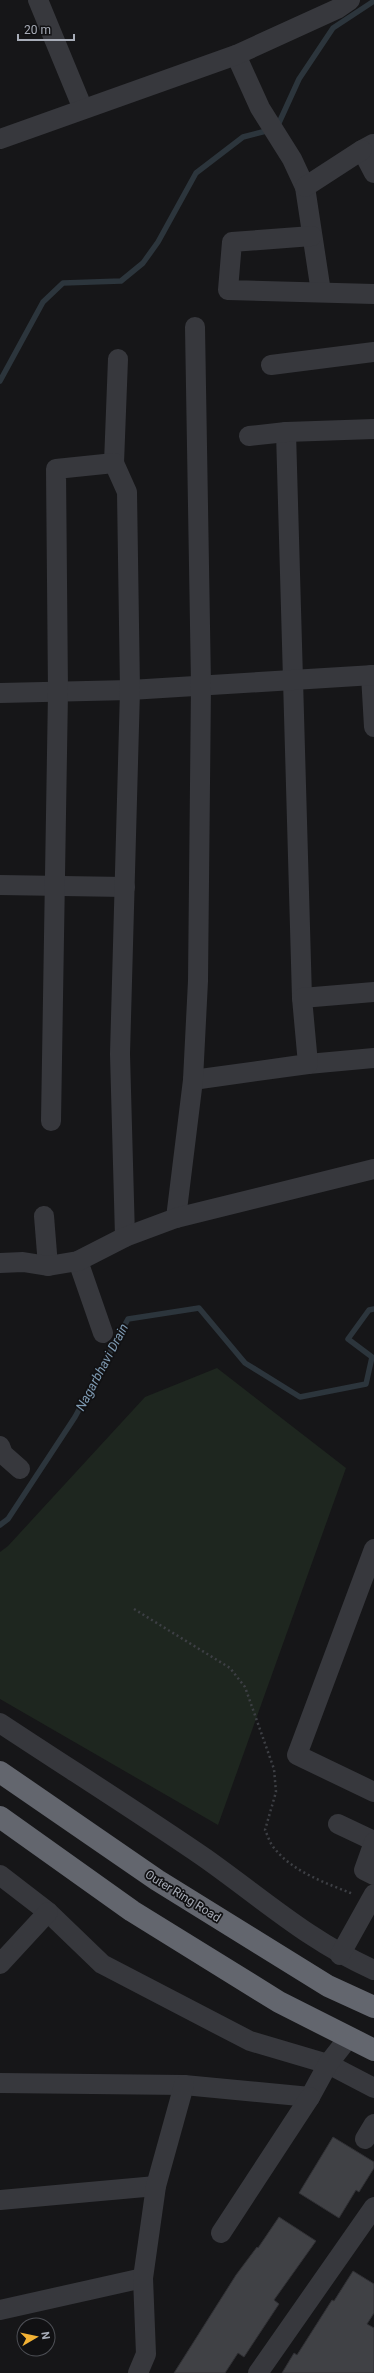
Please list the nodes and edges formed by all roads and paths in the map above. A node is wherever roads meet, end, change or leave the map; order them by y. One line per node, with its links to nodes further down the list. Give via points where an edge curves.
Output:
1 (38, 0): 4 (street)
2 (350, 0): 3 (street, via 337,9)
3 (236, 55): 4 (street); 8 (street, via 260,108 292,159)
4 (83, 109): 5 (street)
5 (0, 139)
6 (368, 147): 7 (street); 8 (street)
7 (374, 173)
8 (305, 187): 9 (street)
9 (312, 236): 10 (street); 10 (street, via 232,242 228,290)
10 (321, 292): 11 (street)
11 (374, 294)
12 (195, 327): 22 (street)
13 (374, 352): 15 (street)
14 (118, 359): 19 (street)
15 (271, 365)
16 (374, 429): 17 (street)
17 (286, 432): 18 (street); 21 (street)
18 (249, 436)
19 (114, 462): 23 (street, via 127,492); 25 (street, via 56,469)
20 (373, 675): 21 (street); 26 (street)
21 (292, 680): 22 (street); 31 (street)
22 (201, 685): 23 (street); 34 (street, via 199,974)
23 (130, 690): 25 (street); 29 (street)
24 (0, 692): 25 (street)
25 (58, 692): 28 (street)
26 (374, 727)
27 (0, 885): 28 (street)
28 (56, 886): 29 (street); 35 (street)
29 (125, 887): 39 (street, via 120,1054)
30 (374, 992): 31 (street)
31 (302, 998): 33 (street)
32 (374, 1058): 33 (street)
33 (308, 1064): 34 (street)
34 (193, 1080): 38 (street)
35 (51, 1121)
36 (374, 1169): 38 (street)
37 (44, 1216): 42 (street)
38 (176, 1218): 39 (street)
39 (126, 1237): 40 (street)
40 (78, 1261): 42 (street); 43 (street)
41 (0, 1263): 42 (street, via 23,1262)
42 (48, 1266)
43 (103, 1333)
44 (0, 1446): 45 (street, via 3,1454)
45 (20, 1469)
46 (374, 1548): 50 (street, via 297,1755)
47 (134, 1609): 56 (path, via 230,1668 245,1687 274,1769 276,1792 265,1830 274,1849 292,1865 318,1880)
48 (0, 1723): 58 (street, via 206,1859 295,1926)
49 (0, 1772): 61 (highway, Outer Ring Road, via 157,1880 328,1986)
50 (374, 1792)
51 (0, 1817): 62 (highway, via 132,1911 279,2002)
52 (338, 1824): 53 (street)
53 (374, 1842): 55 (street, via 364,1870)
54 (0, 1875): 57 (street)
55 (374, 1876)
56 (372, 1897): 58 (street)
57 (48, 1912): 59 (street); 64 (street, via 102,1964 250,2041)
58 (340, 1955): 60 (street)
59 (0, 1964)
60 (374, 1970)
61 (374, 2007)
62 (349, 2037): 63 (highway); 64 (street)
63 (374, 2050)
64 (328, 2064): 67 (street); 68 (street)
65 (0, 2083): 66 (street)
66 (184, 2085): 68 (street); 69 (street)
67 (374, 2088)
68 (310, 2097): 72 (street)
69 (156, 2186): 70 (street); 73 (street)
70 (0, 2200)
71 (374, 2207): 76 (street)
72 (221, 2233)
73 (144, 2278): 74 (street); 75 (street, via 146,2354)
74 (0, 2310)
75 (138, 2373)
76 (258, 2373)

